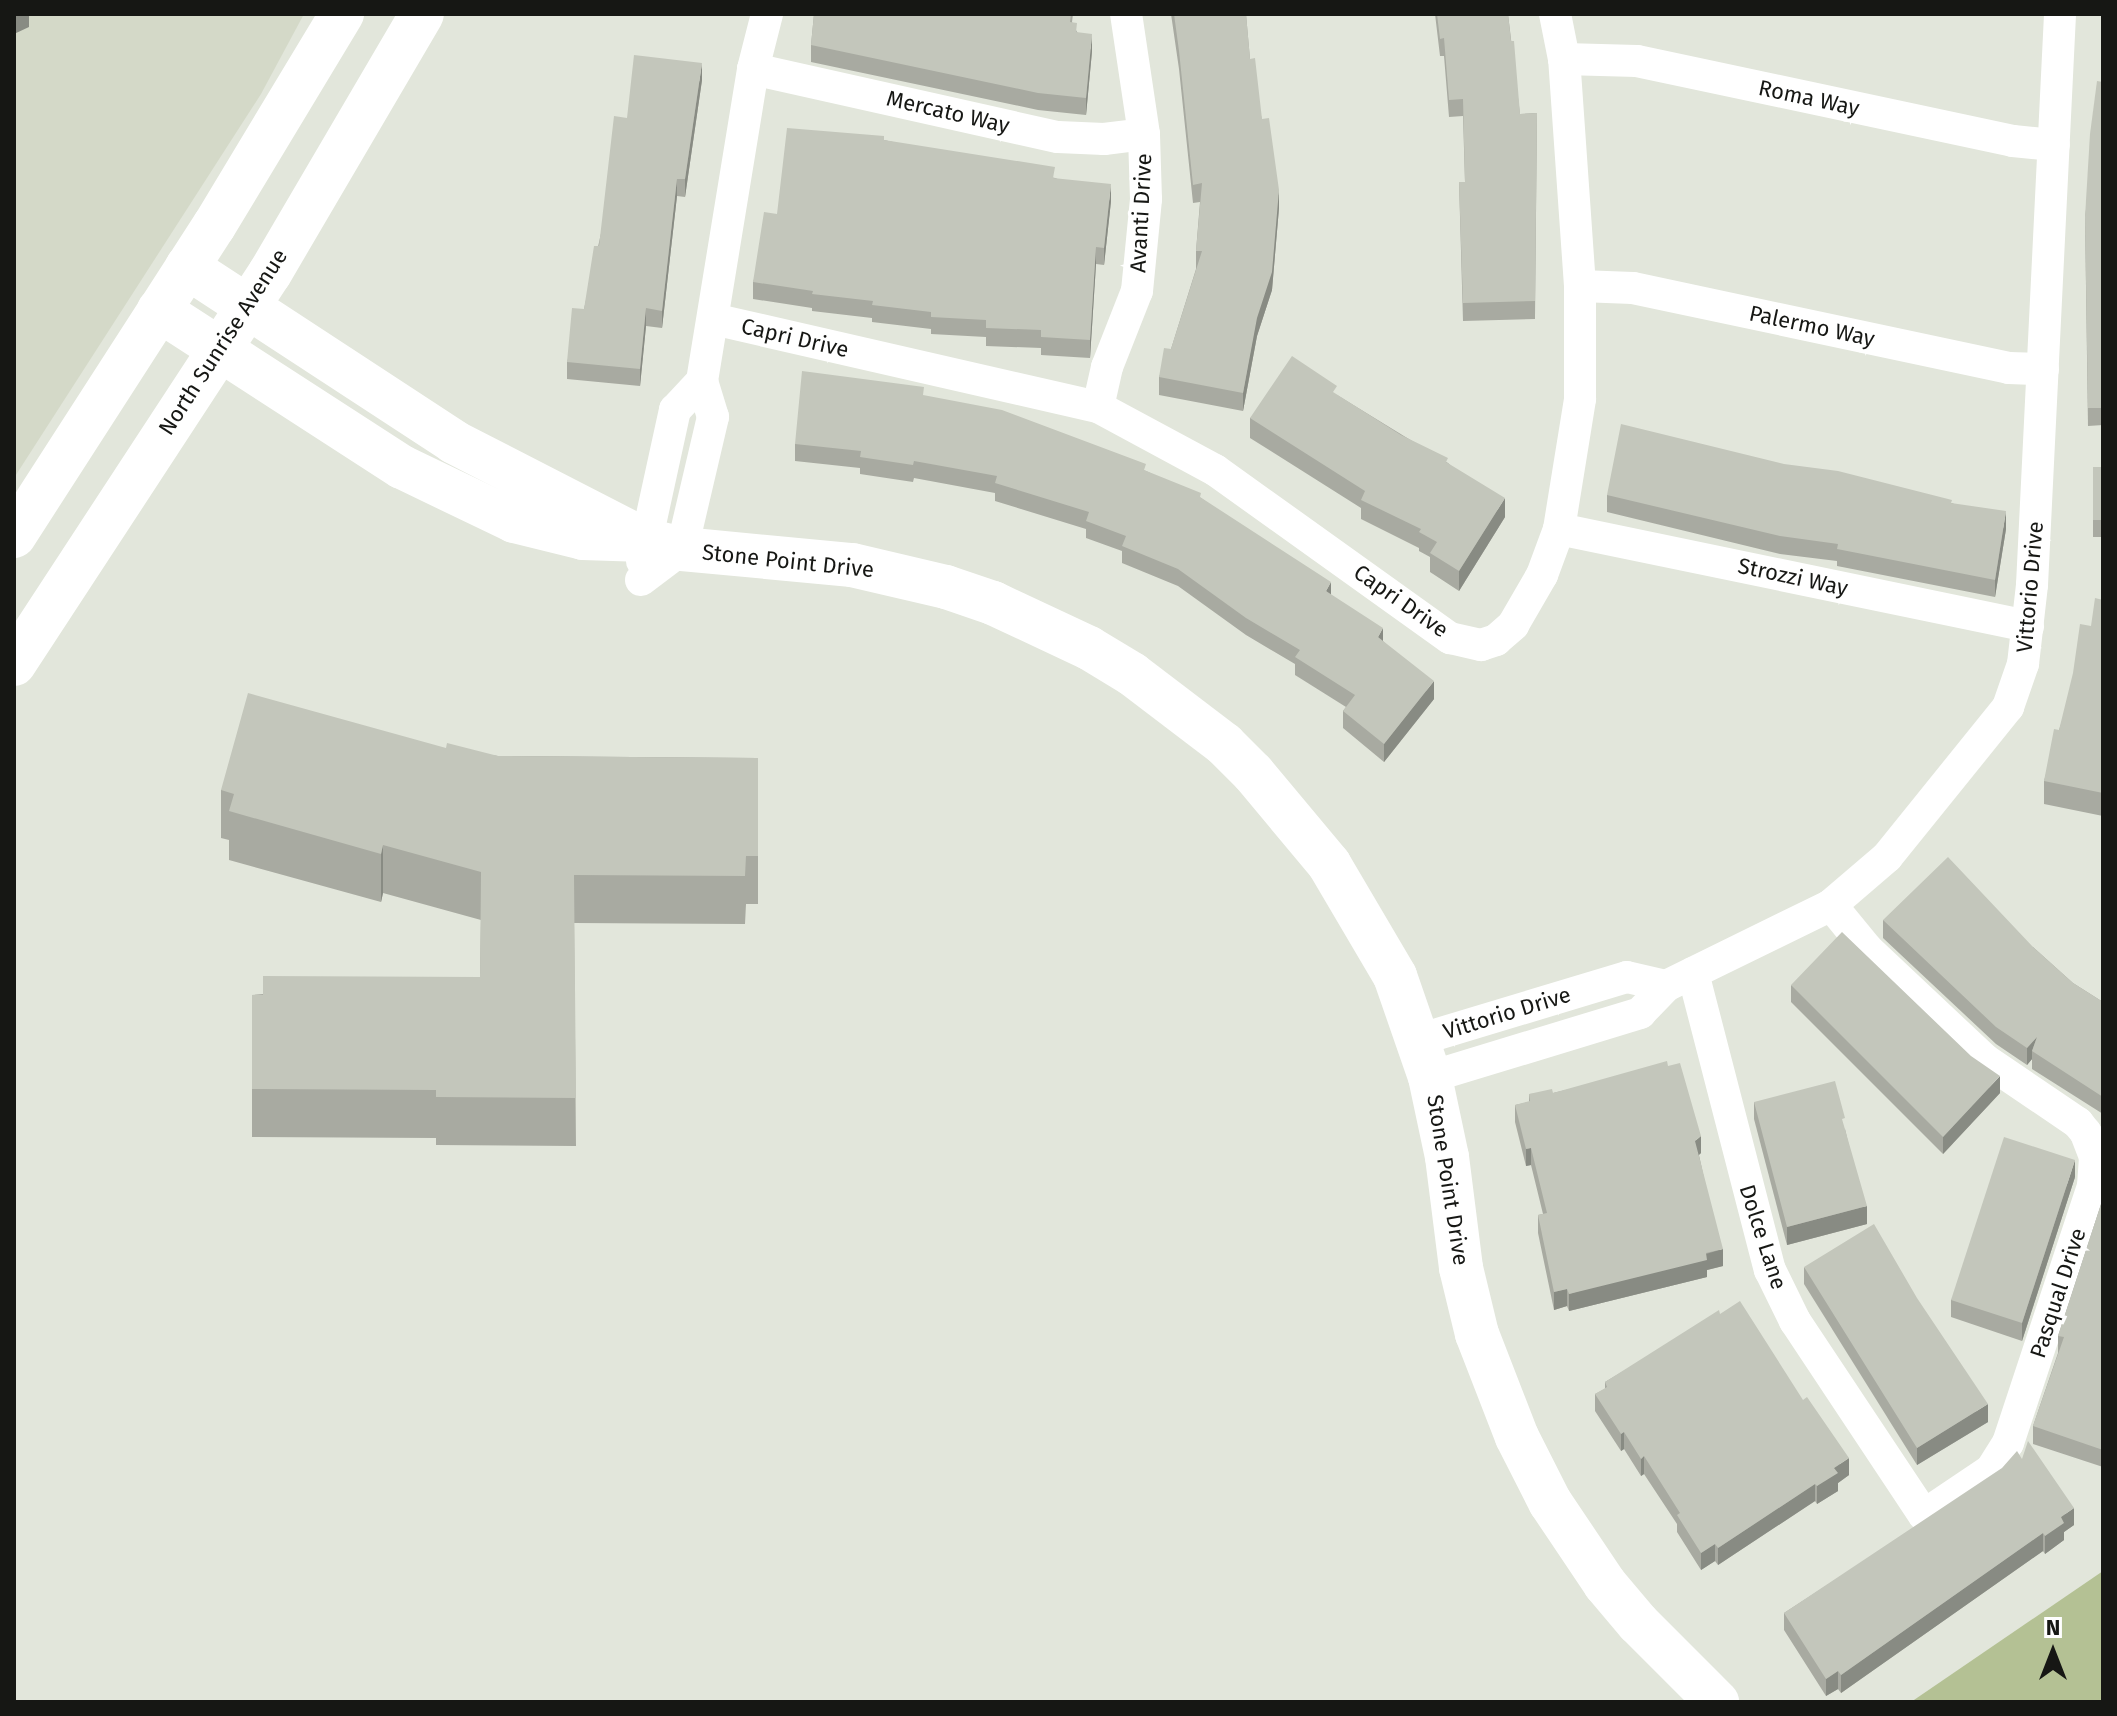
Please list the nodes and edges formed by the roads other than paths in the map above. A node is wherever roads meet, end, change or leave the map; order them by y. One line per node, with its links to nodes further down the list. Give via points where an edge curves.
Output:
1 (342, 14): 11 (street)
2 (422, 14): 13 (street, North Sunrise Avenue)
3 (767, 14): 8 (street)
4 (1126, 14): 9 (street, Avanti Drive)
5 (1555, 14): 7 (street, Capri Drive)
6 (2060, 14): 10 (street, Vittorio Drive)
7 (1564, 59): 10 (street, Roma Way, via 1637,61 2013,141); 12 (street, Capri Drive)
8 (753, 69): 9 (street, Mercato Way, via 1058,137); 15 (street)
9 (1144, 134): 19 (street, Avanti Drive, via 1146,199 1137,291 1107,367)
10 (2054, 145): 17 (street, Vittorio Drive)
11 (187, 267): 13 (street, Stone Point Drive); 14 (street)
12 (1580, 286): 17 (street, Palermo Way, via 1633,288 2009,368); 22 (street, Capri Drive, via 1580,399)
13 (247, 305): 16 (street, North Sunrise Avenue); 24 (street, Stone Point Drive, via 454,442)
14 (159, 310): 16 (street, Stone Point Drive); 23 (street)
15 (713, 319): 18 (street); 19 (street, Capri Drive)
16 (218, 349): 24 (street, Stone Point Drive, via 402,467 462,498 549,532); 26 (street, North Sunrise Avenue)
17 (2043, 369): 25 (street, Vittorio Drive)
18 (702, 381): 20 (street, via 675,410); 21 (street, via 713,417)
19 (1098, 407): 22 (street, Capri Drive, via 1215,470 1450,638 1481,645 1513,625 1542,575)
20 (668, 440): 21 (street); 24 (street)
21 (705, 449): 24 (street)
22 (1559, 529): 25 (street, Strozzi Way)
23 (14, 536)
24 (663, 545): 31 (street, Stone Point Drive, via 803,558 946,587 1035,622 1132,674 1196,721 1253,773 1329,864 1395,976)
25 (2028, 626): 27 (street, Vittorio Drive, via 2023,664 2008,707 1887,857)
26 (14, 664)
27 (1831, 905): 28 (street, Vittorio Drive); 32 (street, Pasqual Drive, via 1867,949 1984,1059 2078,1123 2095,1157 2093,1186 2008,1443 1991,1470)
28 (1679, 979): 29 (street, Vittorio Drive, via 1627,977); 30 (street, Vittorio Drive, via 1640,1013); 32 (street, Dolce Lane, via 1770,1270 1795,1321)
29 (1597, 986): 30 (street, Vittorio Drive); 31 (street, Vittorio Drive)
30 (1609, 1023): 31 (street, Vittorio Drive)
31 (1424, 1059): 33 (street, Stone Point Drive, via 1447,1157 1461,1268 1474,1321 1517,1437 1590,1564 1638,1623)
32 (1924, 1515)
33 (1717, 1702)

